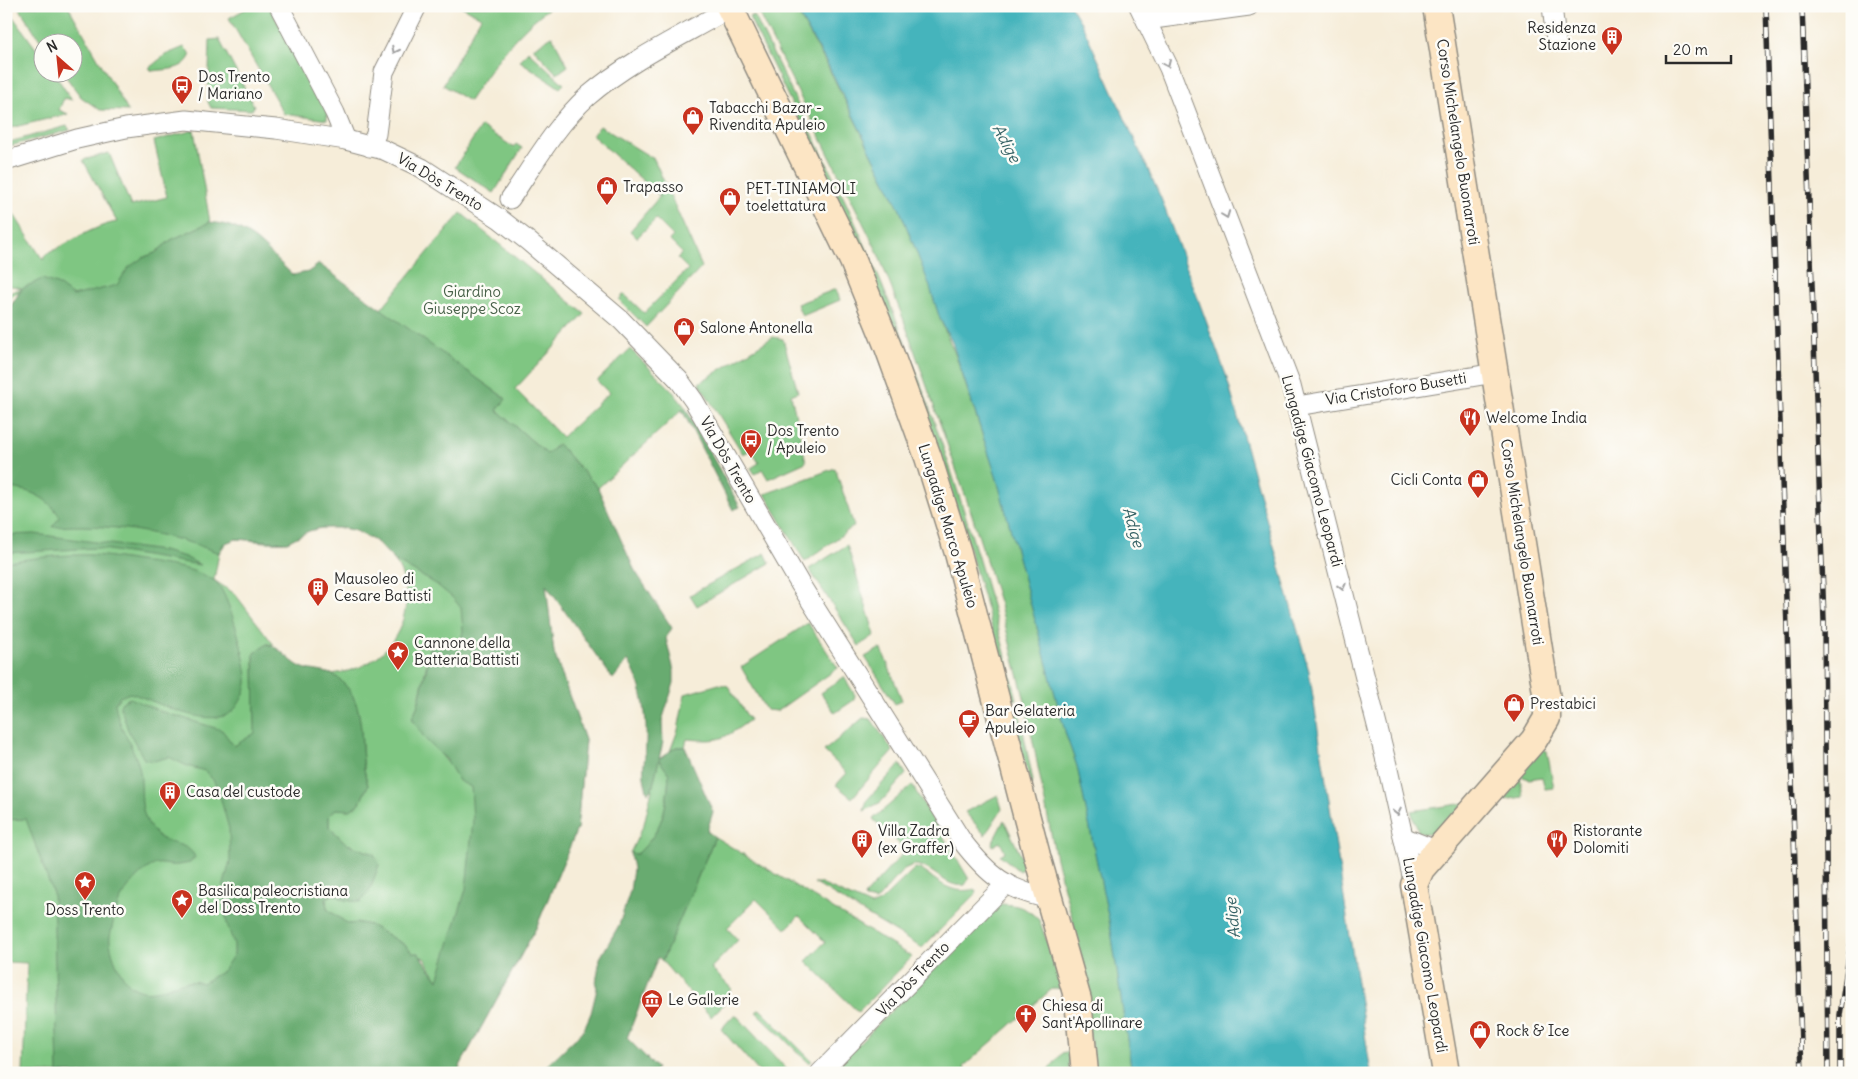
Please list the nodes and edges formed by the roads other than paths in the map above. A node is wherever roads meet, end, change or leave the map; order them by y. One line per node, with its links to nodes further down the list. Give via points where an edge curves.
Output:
1 (278, 6): 9 (street)
2 (417, 6): 10 (street, one-way to 10, via 384,72 376,134)
3 (1248, 6): 7 (street)
4 (1436, 6): 13 (street, Corso Michelangelo Buonarroti)
5 (1552, 6): 8 (street)
6 (730, 7): 12 (street, via 631,65 588,97 548,142); 19 (street, Lungadige Marco Apuleio, via 854,261 909,401 958,553)
7 (1143, 13): 14 (street, Lungadige Giacomo Leopardi, one-way to 14, via 1172,77)
8 (1556, 40)
9 (346, 140): 10 (street, Via Dòs Trento); 11 (street, Via Dòs Trento, via 276,128 186,120 126,128)
10 (370, 147): 17 (street, Via Dòs Trento, via 422,168 500,219 621,320 679,380 800,584 962,841 976,860)
11 (6, 161)
12 (510, 199)
13 (1495, 373): 14 (street, Via Cristoforo Busetti); 16 (street, Corso Michelangelo Buonarroti, via 1547,699 1547,718 1534,740)
14 (1297, 406): 15 (street, Lungadige Giacomo Leopardi, one-way to 15)
15 (1403, 837): 16 (street, Lungadige Giacomo Leopardi); 18 (street, Lungadige Giacomo Leopardi)
16 (1438, 852): 18 (street, Corso Michelangelo Buonarroti, via 1421,869)
17 (1005, 885): 19 (street, Via Dòs Trento); 20 (street, Via Dòs Trento)
18 (1414, 885): 22 (street, Lungadige Giacomo Leopardi)
19 (1050, 900): 21 (street, Lungadige Marco Apuleio, via 1078,1000)
20 (820, 1073)
21 (1085, 1073)
22 (1446, 1073)

